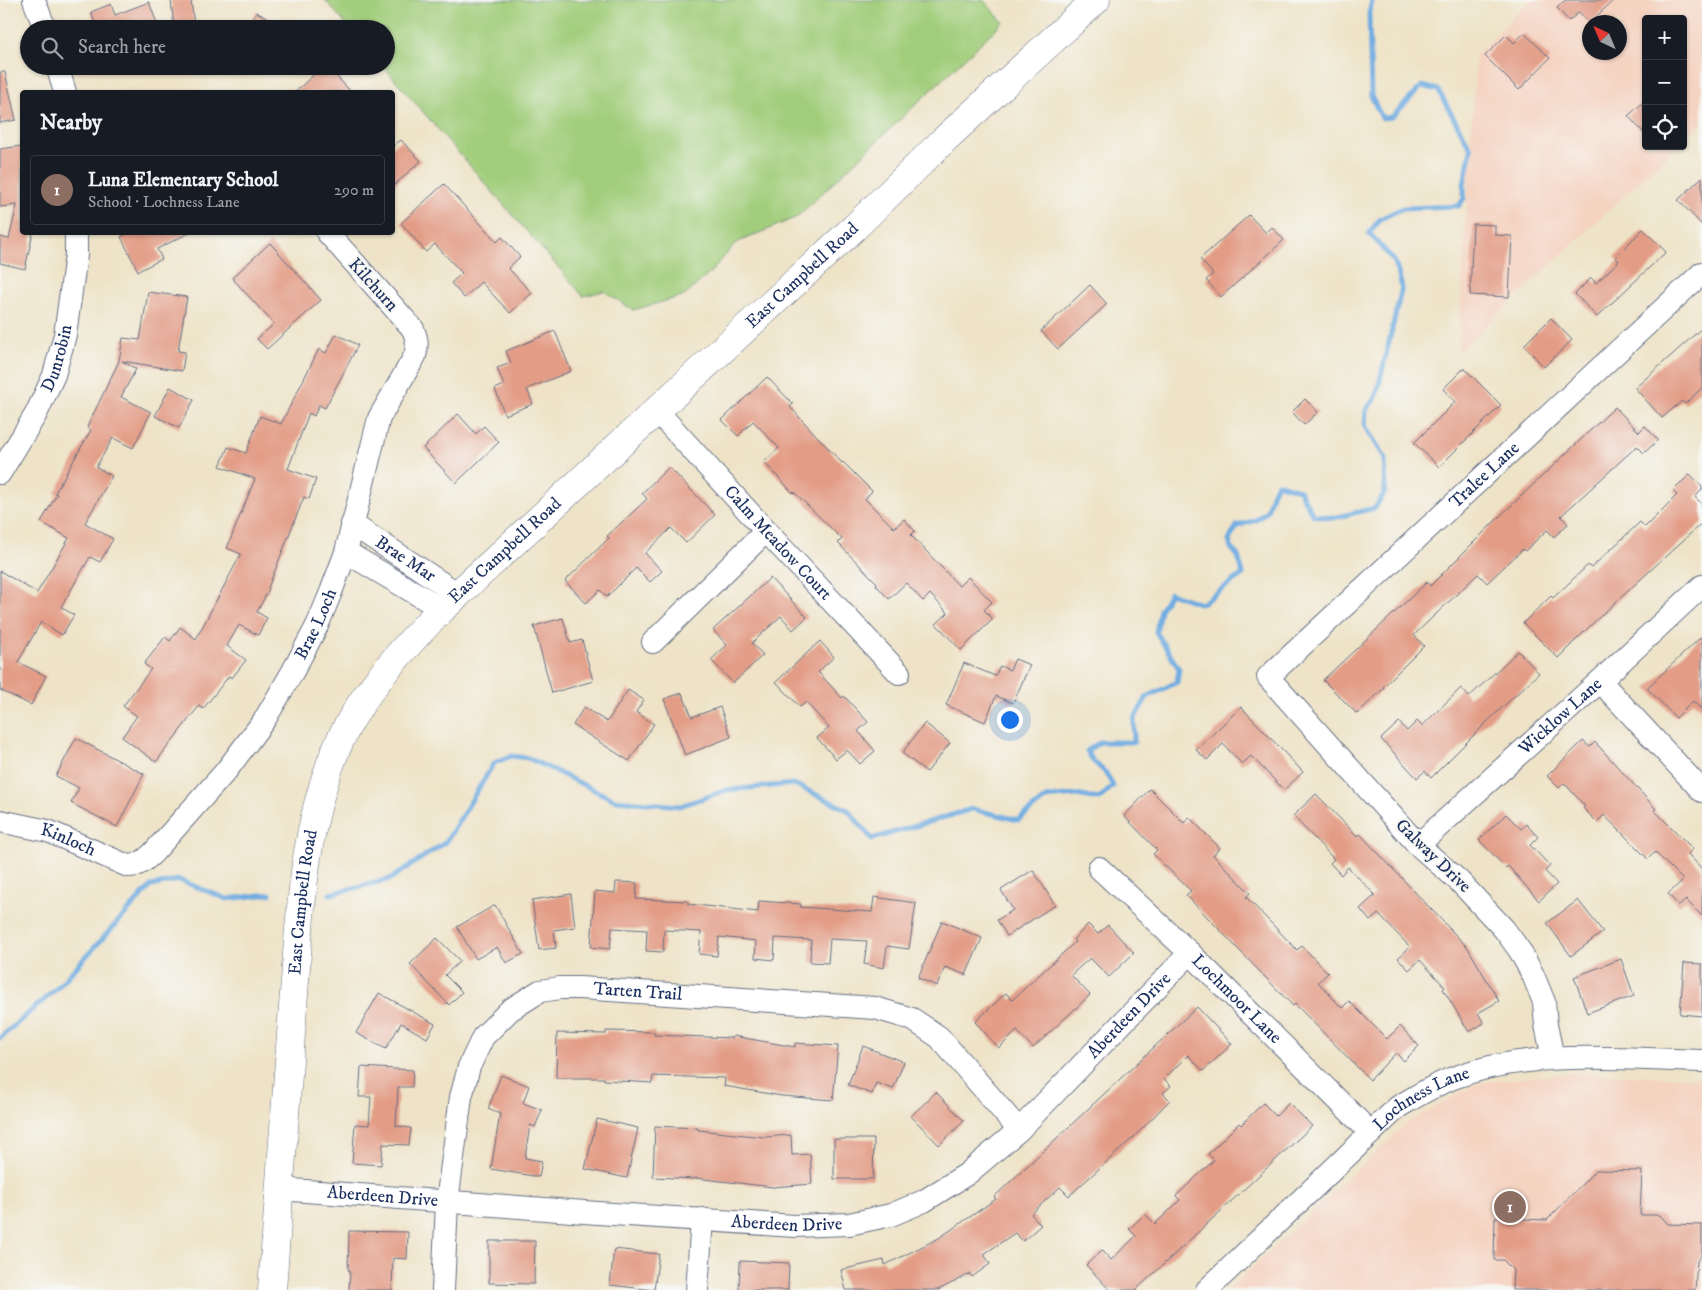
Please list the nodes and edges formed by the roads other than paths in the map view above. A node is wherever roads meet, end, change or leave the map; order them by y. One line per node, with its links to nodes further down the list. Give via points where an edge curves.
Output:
1 (34, 0): 3 (street)
2 (1096, 0): 10 (main road, East Campbell Road)
3 (42, 20)
4 (60, 75): 5 (street)
5 (64, 90)
6 (76, 235): 11 (street, Dunrobin, via 65,335 54,375 36,414)
7 (330, 235): 9 (street, Kilchurn, via 413,329)
8 (1702, 273): 19 (street, Tralee Lane)
9 (417, 339): 12 (street, Brae Loch, via 415,356 379,418)
10 (657, 410): 13 (street, Calm Meadow Court); 16 (main road, East Campbell Road)
11 (0, 473)
12 (352, 524): 14 (street, Brae Loch); 16 (street, Brae Mar)
13 (766, 531): 17 (street); 18 (street, Calm Meadow Court)
14 (346, 552): 16 (street, Brae Mar); 24 (street, Brae Loch, via 317,626 265,719 226,771 153,853)
15 (1702, 586): 20 (street, Wicklow Lane)
16 (450, 602): 31 (main road, East Campbell Road, via 383,674 351,721 316,808 302,890)
17 (653, 642)
18 (899, 673)
19 (1268, 678): 23 (street, Galway Drive)
20 (1600, 681): 21 (street); 23 (street, Wicklow Lane)
21 (1702, 791)
22 (0, 821): 24 (street, Kinloch, via 48,832)
23 (1418, 845): 27 (street, Galway Drive, via 1459,881 1520,951 1544,1002)
24 (134, 866)
25 (1099, 868): 26 (street, Lochmoor Lane)
26 (1190, 953): 29 (street, Aberdeen Drive); 30 (street, Lochmoor Lane)
27 (1553, 1058): 28 (street, Lochness Lane); 30 (street, Lochness Lane, via 1512,1062 1455,1077 1398,1107)
28 (1702, 1061)
29 (1019, 1130): 32 (street, Tarten Trail, via 939,1036 912,1019 875,1008 560,988 540,991 510,1010 482,1037 461,1097); 33 (street, Aberdeen Drive, via 967,1174 924,1201 892,1215 850,1224 812,1225)
30 (1371, 1133): 37 (street, Lochness Lane)
31 (280, 1189): 32 (street, Aberdeen Drive); 34 (main road, East Campbell Road)
32 (447, 1202): 33 (street, Aberdeen Drive); 35 (street, Tarten Trail)
33 (702, 1219): 36 (street)
34 (272, 1290)
35 (443, 1290)
36 (697, 1290)
37 (1207, 1290)

